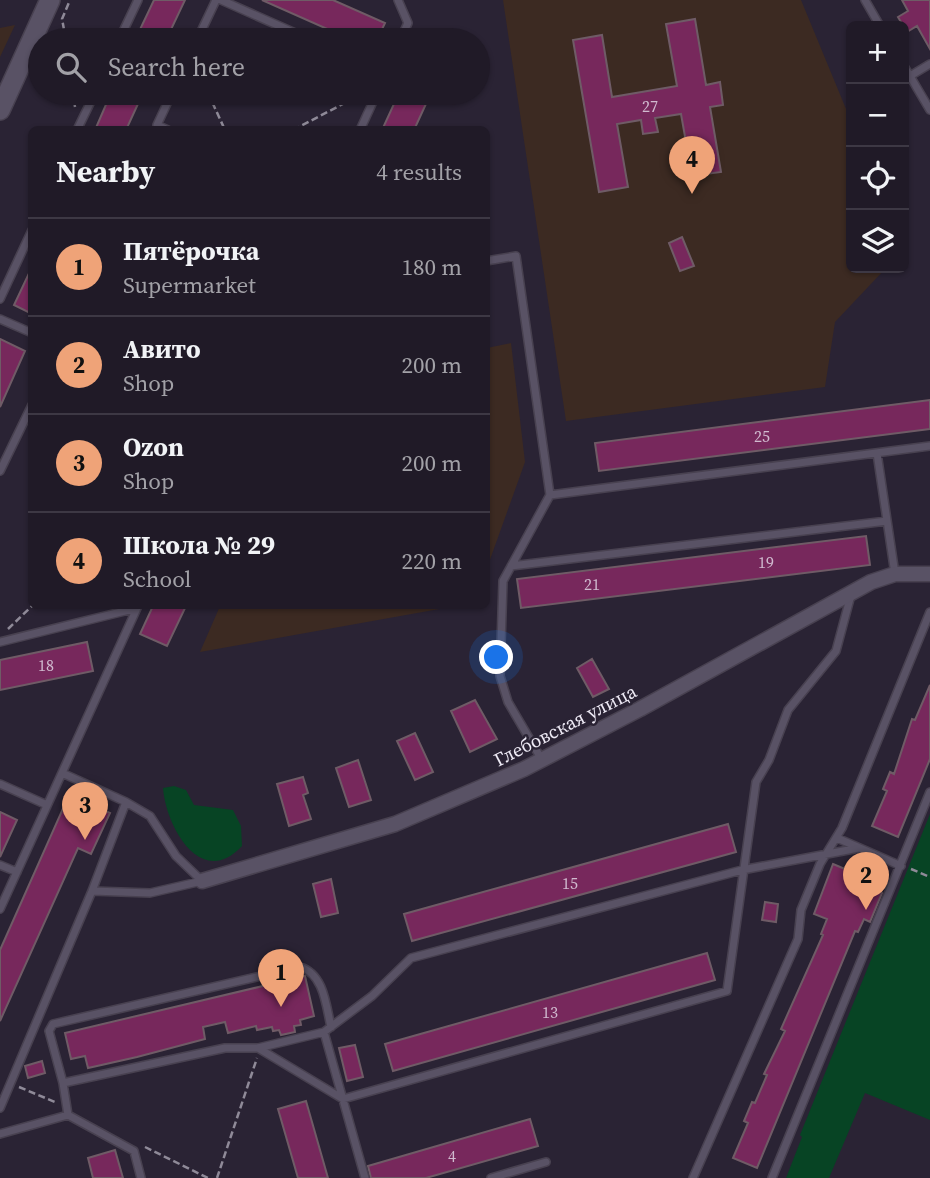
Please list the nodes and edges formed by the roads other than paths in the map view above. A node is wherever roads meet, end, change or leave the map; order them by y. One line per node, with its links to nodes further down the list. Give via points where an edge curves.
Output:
1 (50, 0): 7 (main road)
2 (138, 0): 8 (lane)
3 (218, 0): 9 (lane); 10 (lane)
4 (399, 0): 11 (lane)
5 (865, 0): 6 (lane)
6 (877, 21)
7 (37, 28)
8 (125, 28)
9 (203, 28)
10 (283, 28)
11 (406, 28)
12 (28, 48): 18 (main road)
13 (930, 64): 14 (lane)
14 (910, 76): 19 (lane)
15 (89, 105): 20 (lane)
16 (166, 105): 21 (lane)
17 (371, 105): 22 (lane)
18 (0, 110)
19 (930, 110)
20 (79, 126)
21 (159, 126)
22 (362, 126)
23 (28, 239): 25 (lane)
24 (490, 260): 32 (lane, via 516,256)
25 (0, 299)
26 (0, 319): 27 (lane)
27 (28, 331)
28 (28, 413): 31 (lane)
29 (930, 446): 30 (lane)
30 (877, 453): 32 (lane); 33 (lane)
31 (0, 471)
32 (550, 495): 34 (lane)
33 (887, 521): 34 (lane); 36 (lane)
34 (510, 566): 42 (lane, via 503,581 502,689)
35 (930, 573): 36 (street, Глебовская улица)
36 (895, 575): 37 (street, Глебовская улица)
37 (852, 594): 42 (street, Глебовская улица); 53 (lane, via 836,651 788,710 756,782)
38 (130, 609): 41 (lane)
39 (137, 609): 43 (lane)
40 (930, 612): 48 (lane)
41 (0, 642)
42 (542, 760): 55 (street, Глебовская улица, via 395,824)
43 (62, 773): 46 (lane); 47 (lane)
44 (0, 784): 47 (lane)
45 (930, 792): 52 (lane)
46 (125, 802): 55 (lane, via 150,816 176,856); 56 (lane)
47 (47, 804): 54 (lane)
48 (837, 838): 49 (lane); 50 (lane)
49 (859, 848): 50 (lane); 52 (lane)
50 (826, 854): 53 (lane); 70 (lane, via 801,910 798,939)
51 (0, 865): 54 (lane)
52 (901, 866): 71 (lane)
53 (743, 870): 58 (lane, via 411,958); 62 (lane, via 727,991)
54 (17, 872): 57 (lane)
55 (202, 881): 56 (lane, via 150,893)
56 (92, 891): 63 (lane)
57 (0, 909)
58 (331, 1027): 59 (lane); 61 (lane, via 320,981 300,967 53,1024 49,1031)
59 (324, 1032): 60 (lane); 62 (lane)
60 (258, 1048): 61 (lane, via 225,1048); 62 (lane)
61 (63, 1083): 64 (lane)
62 (343, 1099): 68 (lane)
63 (0, 1108)
64 (68, 1115): 65 (lane); 67 (lane, via 134,1151)
65 (0, 1134)
66 (546, 1162): 69 (lane)
67 (141, 1178)
68 (365, 1178)
69 (491, 1178)
70 (693, 1178)
71 (772, 1178)

